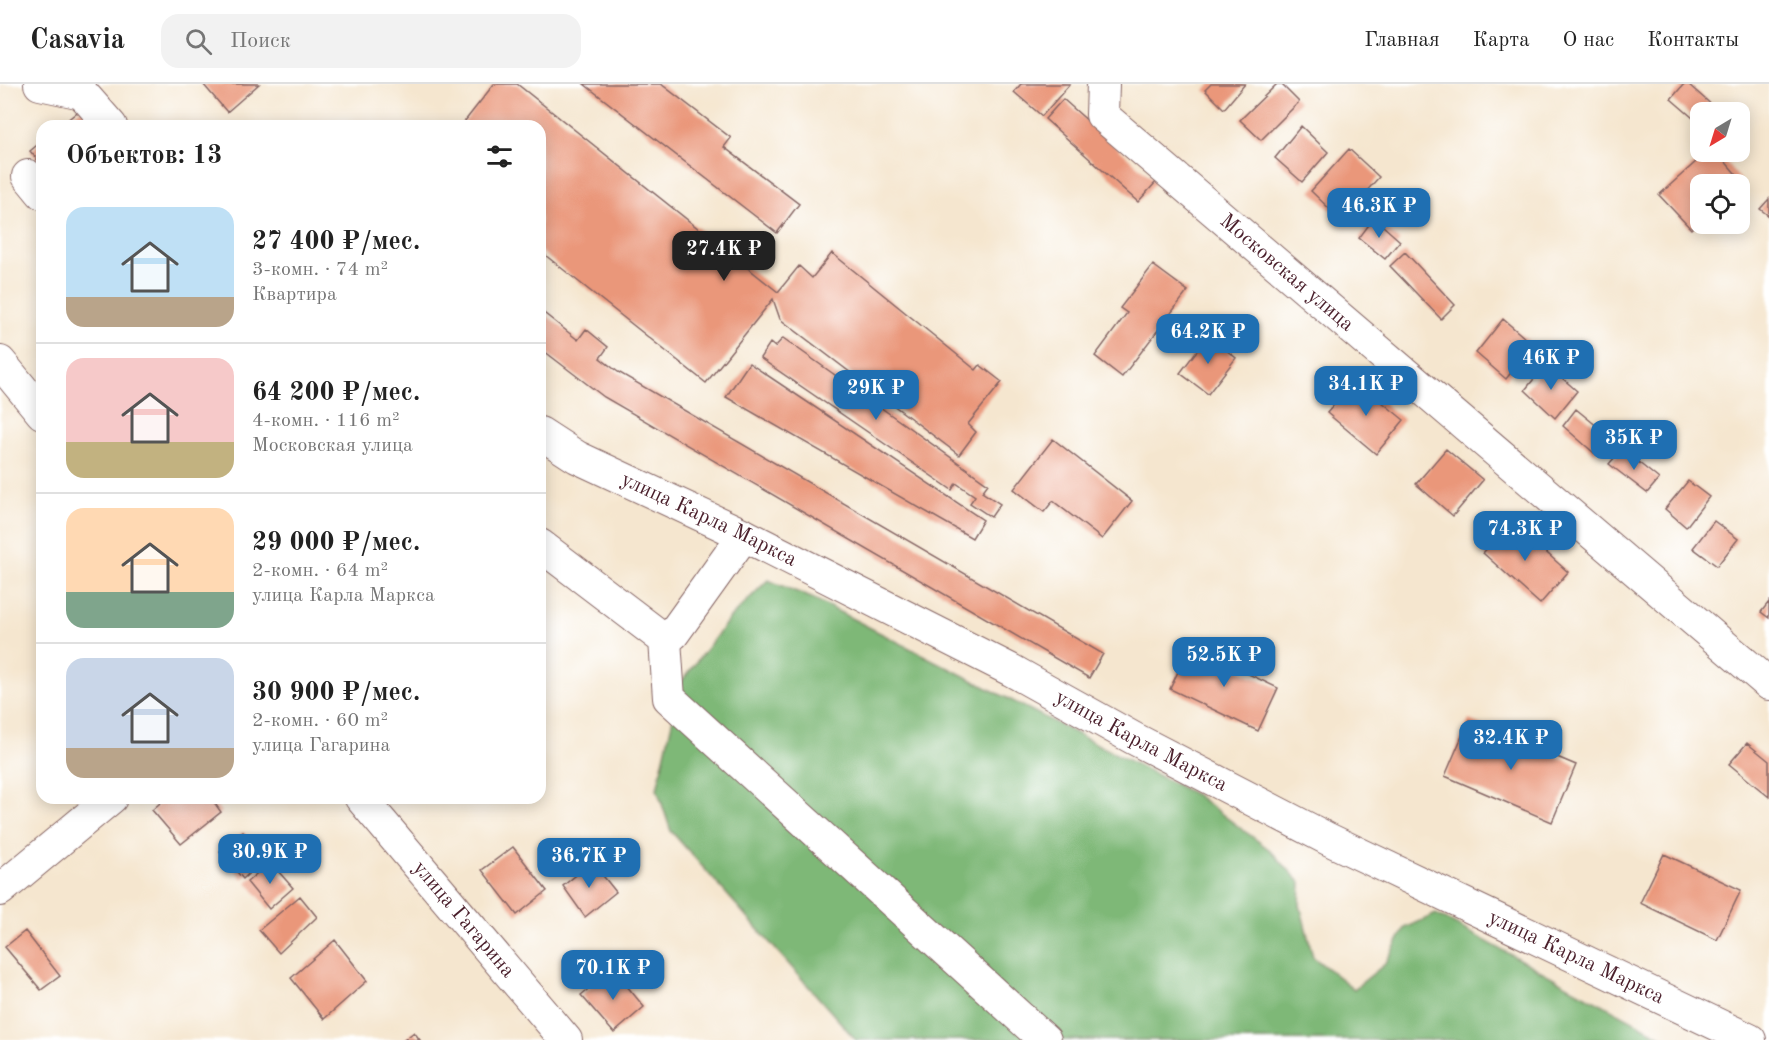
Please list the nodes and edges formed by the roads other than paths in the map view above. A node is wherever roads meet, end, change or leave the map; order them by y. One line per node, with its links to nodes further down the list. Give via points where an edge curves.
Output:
1 (40, 84): 3 (street)
2 (1103, 84): 11 (street, Московская улица, via 1102,115)
3 (78, 89): 4 (street)
4 (106, 120)
5 (0, 362): 6 (street)
6 (36, 406)
7 (546, 438): 8 (street, улица Карла Маркса, via 577,458)
8 (744, 535): 10 (street); 17 (street, улица Карла Маркса, via 1011,670 1328,839)
9 (546, 549): 10 (street)
10 (665, 640): 16 (street, via 669,698)
11 (1769, 684)
12 (104, 804): 14 (street)
13 (366, 804): 15 (street, улица Гагарина)
14 (0, 890)
15 (566, 1040)
16 (1045, 1040)
17 (1750, 1040)

